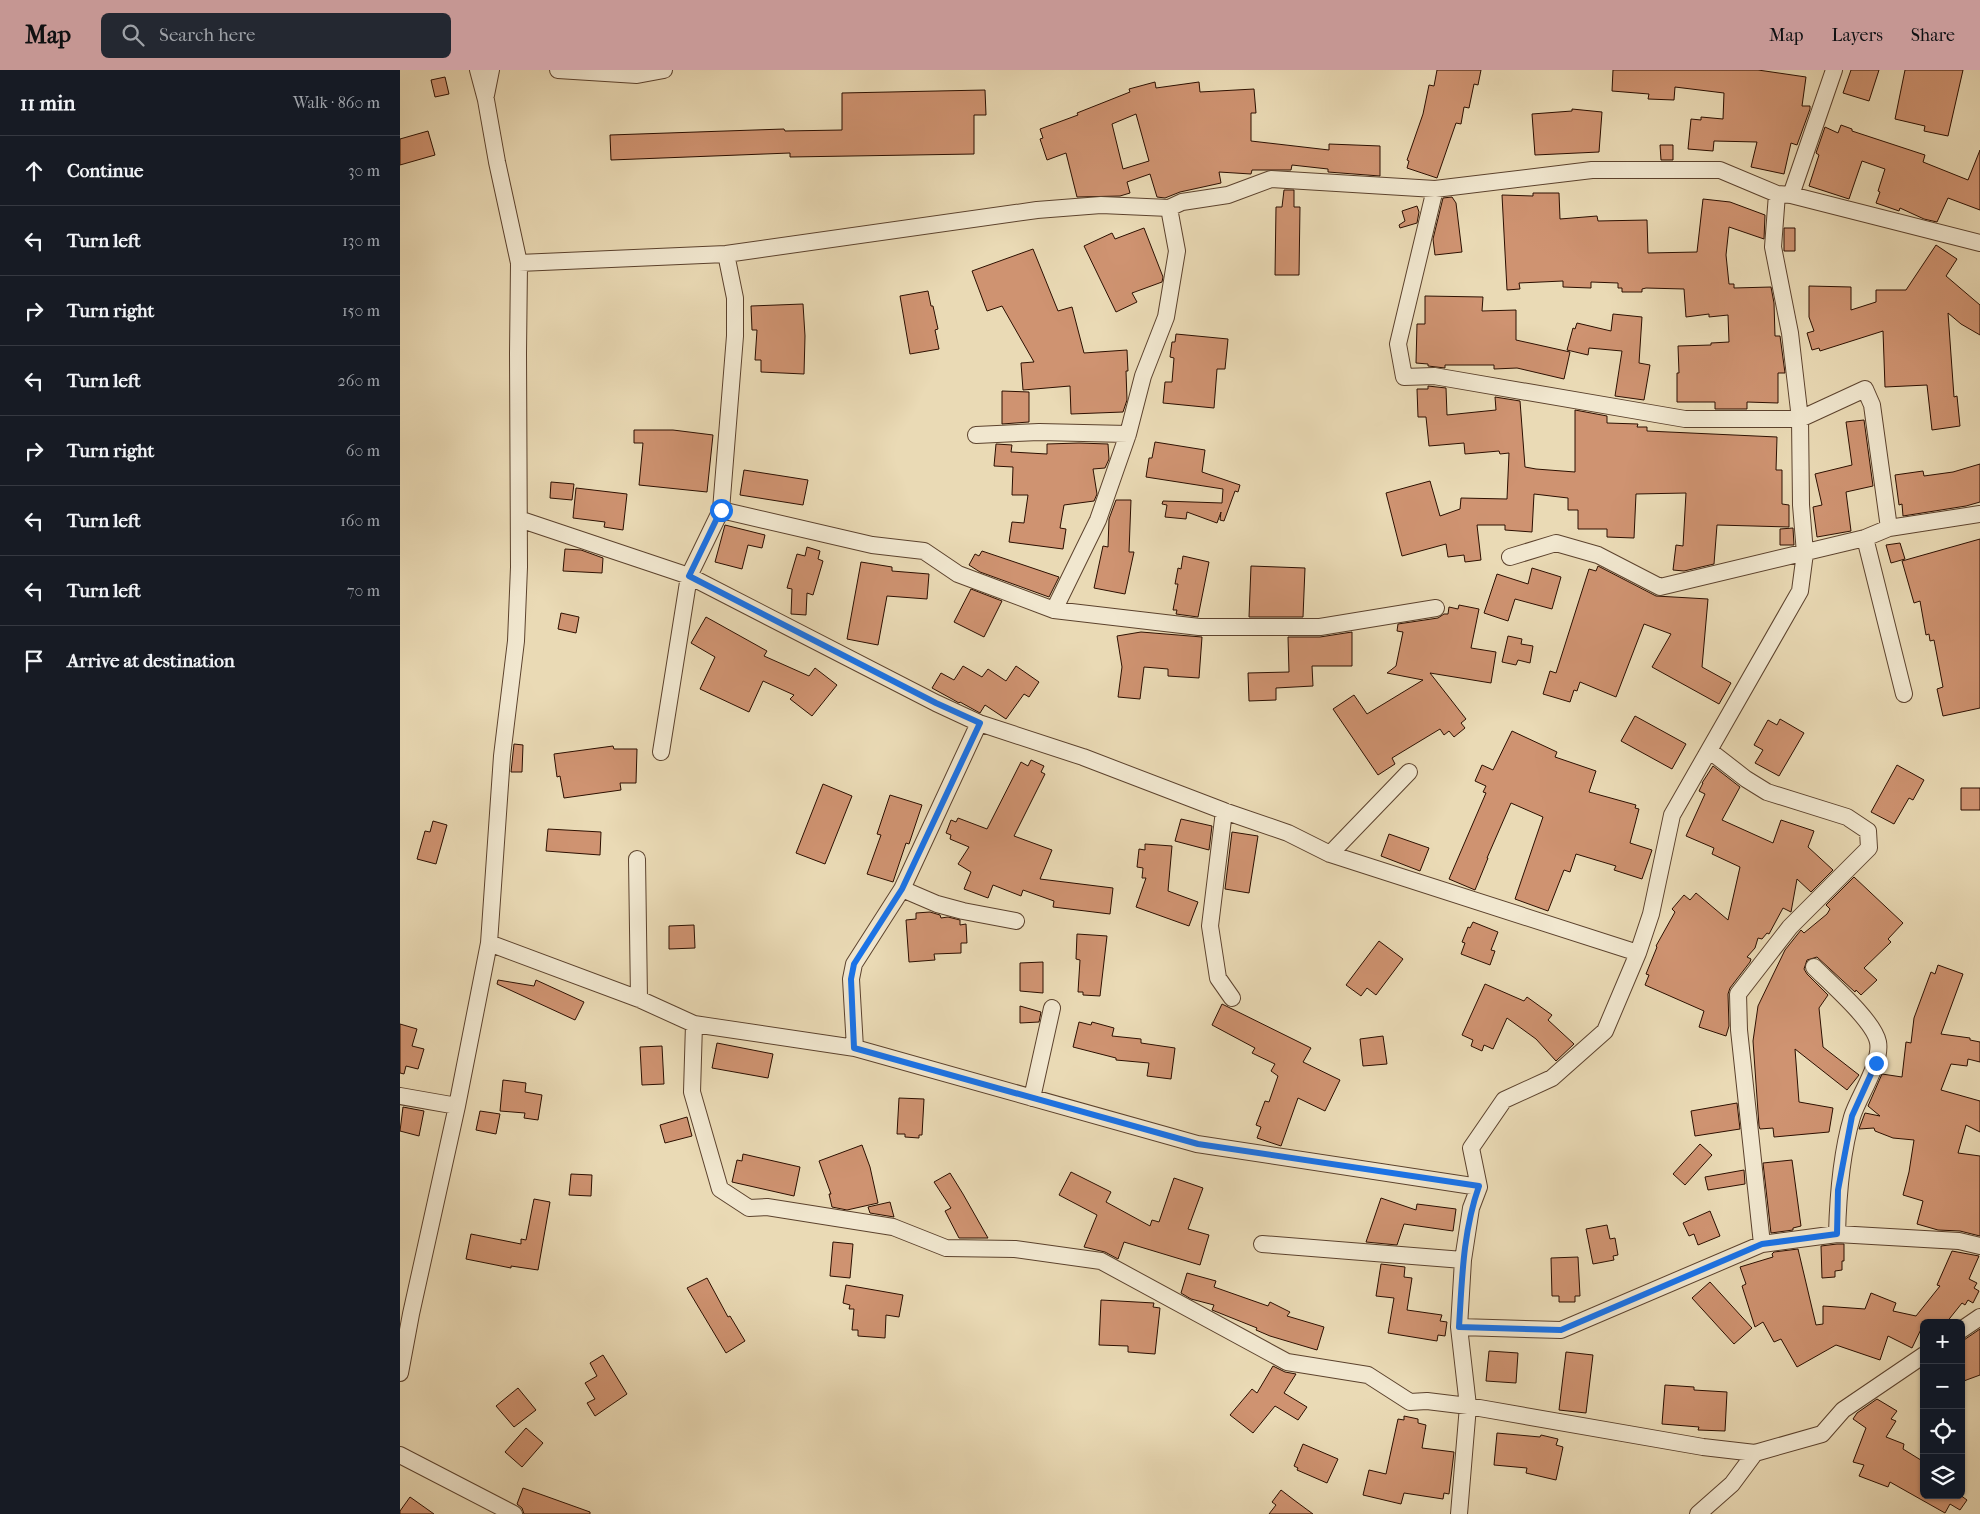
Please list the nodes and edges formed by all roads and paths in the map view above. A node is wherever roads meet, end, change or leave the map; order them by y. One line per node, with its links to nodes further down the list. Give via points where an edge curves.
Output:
1 (478, 70): 6 (street)
2 (491, 70): 6 (street)
3 (558, 70): 4 (street, via 637,76)
4 (664, 70)
5 (1834, 70): 8 (street)
6 (486, 100): 12 (street)
7 (1434, 189): 8 (street, via 1592,170 1720,170); 9 (street, via 1271,179 1228,194 1182,202); 13 (street, via 1398,344 1404,377 1434,376 1685,420)
8 (1784, 195): 10 (street); 13 (street, via 1772,247 1790,333)
9 (1169, 208): 11 (street, via 1100,205 1037,210); 14 (street, via 1176,251 1166,317 1143,376)
10 (1980, 242)
11 (726, 254): 12 (street); 16 (street, via 735,298 735,317)
12 (519, 263): 18 (street)
13 (1800, 419): 19 (street, via 1865,389 1872,405); 21 (street)
14 (1128, 434): 15 (street, via 1039,432); 25 (street, via 1098,520)
15 (976, 435)
16 (721, 510): 23 (street); 25 (street, via 872,545 924,551 958,574)
17 (1980, 514): 19 (street)
18 (519, 519): 23 (street); 36 (street, via 516,641 502,756)
19 (1889, 528): 20 (street)
20 (1865, 538): 21 (street); 26 (street)
21 (1805, 553): 22 (street, via 1660,587 1598,555 1556,543); 28 (street, via 1800,591)
22 (1510, 557)
23 (689, 576): 27 (street); 29 (street)
24 (1436, 608): 25 (street, via 1320,627 1199,626)
25 (1054, 610)
26 (1904, 694)
27 (980, 723): 31 (street, via 1083,757); 34 (street)
28 (1710, 750): 37 (street, via 1672,814 1651,914); 50 (street, via 1767,792 1847,817 1868,831 1869,848 1790,927 1738,994)
29 (661, 752)
30 (1409, 772): 32 (street)
31 (1224, 811): 32 (street, via 1288,833); 39 (street, via 1210,926 1218,978)
32 (1330, 854): 37 (street)
33 (637, 859): 40 (street)
34 (902, 889): 35 (street, via 937,904); 43 (street, via 854,964 851,979)
35 (1016, 921)
36 (488, 943): 40 (street); 46 (street)
37 (1638, 953): 47 (street, via 1605,1031 1552,1078 1504,1100 1471,1148)
38 (1814, 967): 48 (street, via 1867,1021 1878,1042 1876,1063 1852,1116 1838,1190)
39 (1232, 998)
40 (639, 999): 42 (street)
41 (1052, 1008): 45 (street)
42 (694, 1024): 43 (street); 58 (street, via 692,1092 710,1159 720,1189 749,1208 767,1207 893,1228 946,1248 1015,1249 1101,1261 1287,1362 1368,1374 1410,1402)
43 (854, 1048): 45 (street)
44 (400, 1096): 46 (street)
45 (1032, 1098): 47 (street, via 1198,1144)
46 (457, 1106): 57 (street)
47 (1479, 1186): 52 (street, via 1471,1208)
48 (1837, 1234): 50 (street); 51 (street, via 1958,1241)
49 (1262, 1244): 52 (street)
50 (1762, 1244): 54 (street, via 1561,1330)
51 (1980, 1246)
52 (1463, 1260): 54 (street)
53 (1980, 1317): 55 (street)
54 (1459, 1327): 58 (street)
55 (1965, 1327)
56 (1920, 1358): 59 (street, via 1843,1410 1822,1434)
57 (400, 1373)
58 (1468, 1406): 59 (street); 62 (street)
59 (1755, 1453): 63 (street, via 1732,1484)
60 (400, 1455): 61 (street)
61 (514, 1514)
62 (1459, 1514)
63 (1698, 1514)

